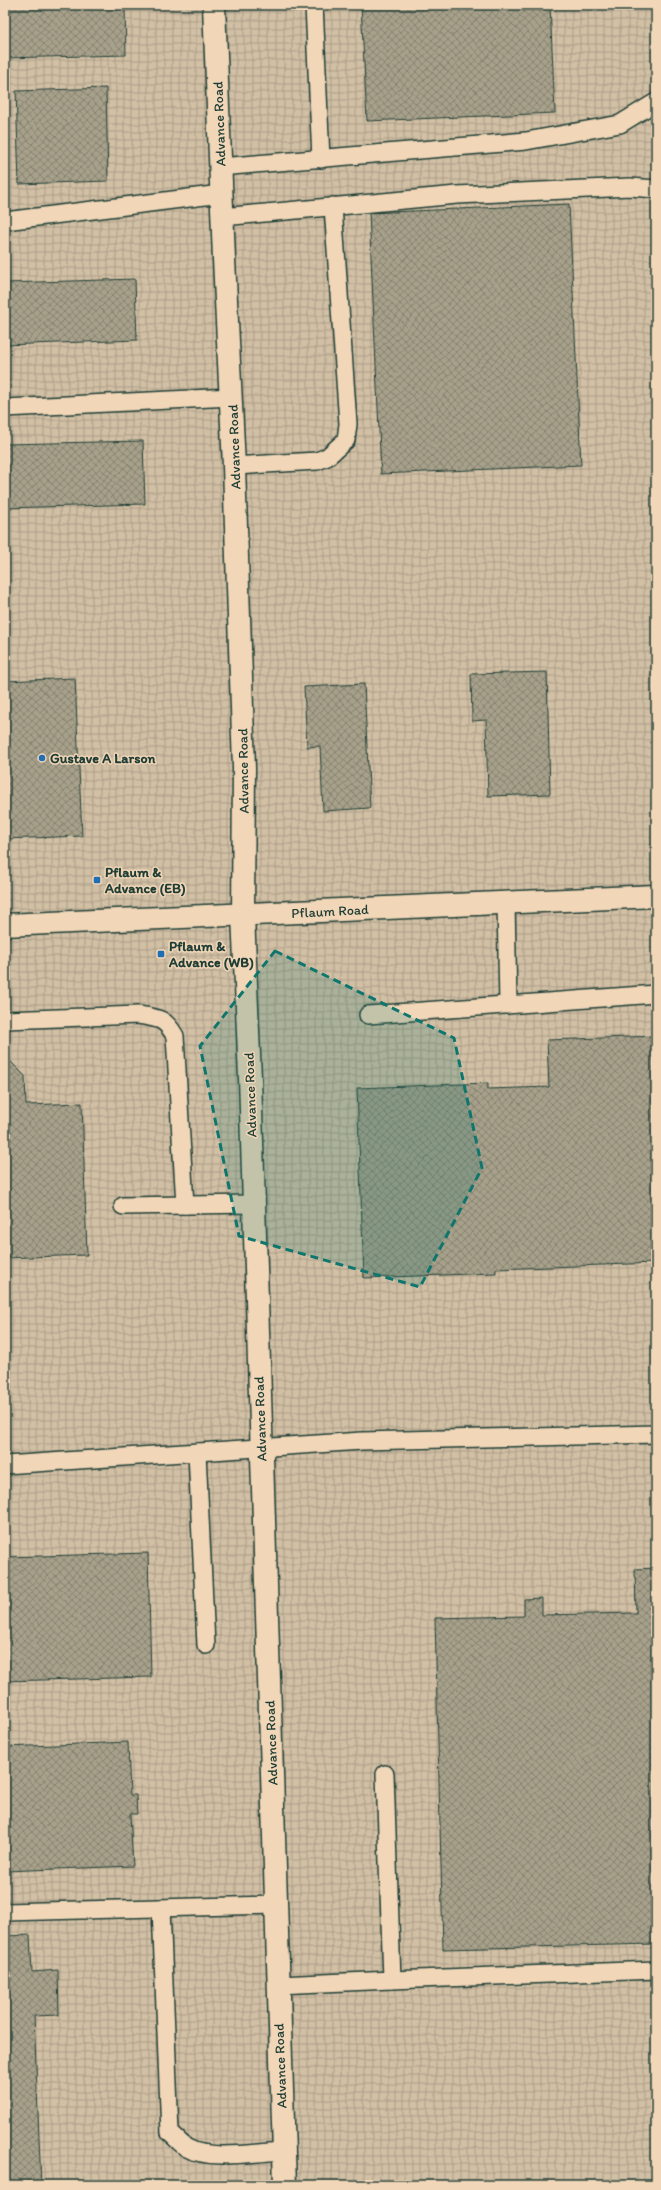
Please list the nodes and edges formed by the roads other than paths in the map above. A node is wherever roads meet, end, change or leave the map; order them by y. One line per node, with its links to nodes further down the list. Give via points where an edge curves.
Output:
1 (214, 5): 5 (street, Advance Road)
2 (314, 5): 4 (lane)
3 (656, 102): 4 (lane, via 620,124 526,141)
4 (320, 159): 5 (lane)
5 (220, 167): 7 (street, Advance Road)
6 (656, 189): 8 (lane, via 630,187 457,195)
7 (221, 194): 9 (street, Advance Road); 10 (lane)
8 (333, 206): 9 (lane); 13 (lane, via 348,424 346,440 334,453 317,461)
9 (222, 217): 11 (street, Advance Road)
10 (5, 221)
11 (232, 397): 12 (lane); 13 (street, Advance Road)
12 (5, 408)
13 (234, 466): 16 (street, Advance Road, via 244,768)
14 (656, 896): 15 (street, Pflaum Road)
15 (506, 903): 16 (street, Pflaum Road); 19 (lane)
16 (243, 915): 17 (street, Pflaum Road); 22 (street, Advance Road)
17 (5, 925)
18 (656, 994): 19 (lane)
19 (508, 1004): 20 (lane)
20 (368, 1015)
21 (5, 1020): 23 (lane, via 138,1015 158,1018 168,1023 175,1036)
22 (253, 1204): 23 (lane); 26 (street, Advance Road)
23 (185, 1205): 24 (lane)
24 (123, 1206)
25 (656, 1434): 26 (lane, via 362,1441)
26 (261, 1448): 27 (lane); 31 (street, Advance Road)
27 (197, 1452): 28 (lane); 29 (lane)
28 (5, 1465)
29 (206, 1645)
30 (385, 1774): 35 (lane)
31 (275, 1905): 32 (lane); 36 (street, Advance Road)
32 (161, 1908): 33 (lane); 37 (lane, via 170,2133 187,2147 200,2153 215,2155)
33 (5, 1912)
34 (656, 1970): 35 (lane)
35 (392, 1980): 36 (lane)
36 (277, 1985): 37 (street, Advance Road)
37 (284, 2151): 38 (street, Advance Road)
38 (285, 2185)

